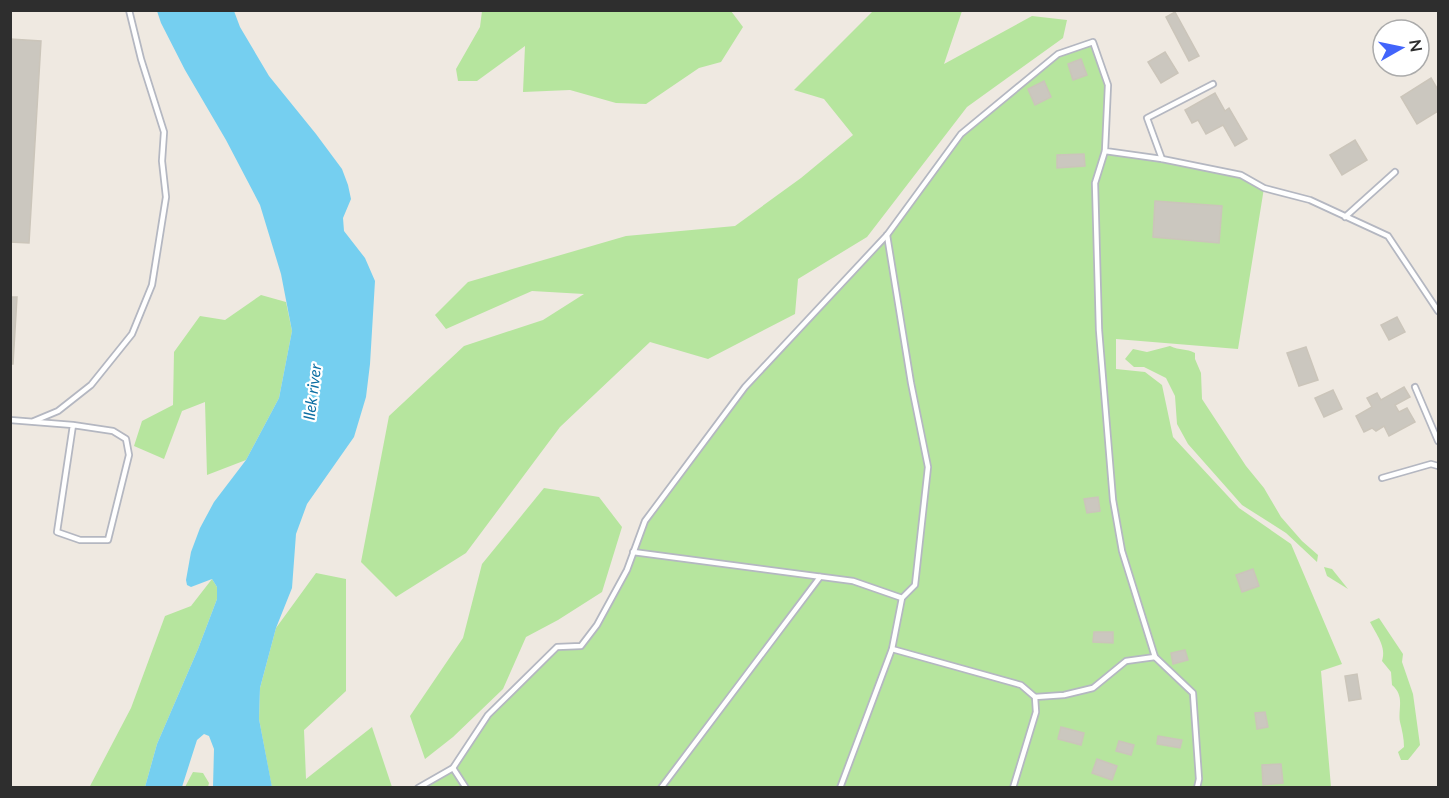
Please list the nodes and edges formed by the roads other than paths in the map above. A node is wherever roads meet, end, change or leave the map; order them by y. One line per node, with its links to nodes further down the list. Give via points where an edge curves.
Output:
1 (129, 10): 11 (lane, via 164,132 166,197 152,285 132,334 91,385 58,411)
2 (1213, 84): 4 (lane, via 1147,118)
3 (1105, 151): 4 (lane); 7 (lane, via 1108,85 1093,42 1058,54 961,134); 20 (lane, via 1095,183 1099,330 1113,500 1122,551)
4 (1162, 159): 6 (lane, via 1241,175 1264,188 1310,200)
5 (1395, 172): 6 (lane)
6 (1345, 217): 8 (lane, via 1388,236)
7 (887, 235): 16 (lane, via 745,387 645,521); 18 (lane, via 928,467 915,585)
8 (1438, 311)
9 (1415, 387): 13 (lane)
10 (10, 420): 11 (lane)
11 (34, 421): 12 (lane)
12 (73, 425): 12 (lane, via 57,532 80,540 108,540 129,455 126,440 113,431)
13 (1438, 441)
14 (1438, 465): 15 (lane)
15 (1382, 478)
16 (633, 552): 17 (lane); 22 (lane, via 597,625 580,646 557,647 488,715)
17 (820, 577): 18 (lane, via 853,581); 25 (lane)
18 (903, 598): 19 (lane)
19 (892, 649): 21 (lane, via 1021,685); 26 (lane)
20 (1155, 657): 21 (lane, via 1126,661 1093,688); 28 (lane, via 1193,693)
21 (1035, 697): 27 (lane, via 1036,712)
22 (453, 768): 23 (lane); 24 (lane)
23 (418, 788)
24 (466, 788)
25 (661, 788)
26 (840, 788)
27 (1013, 788)
28 (1197, 788)

